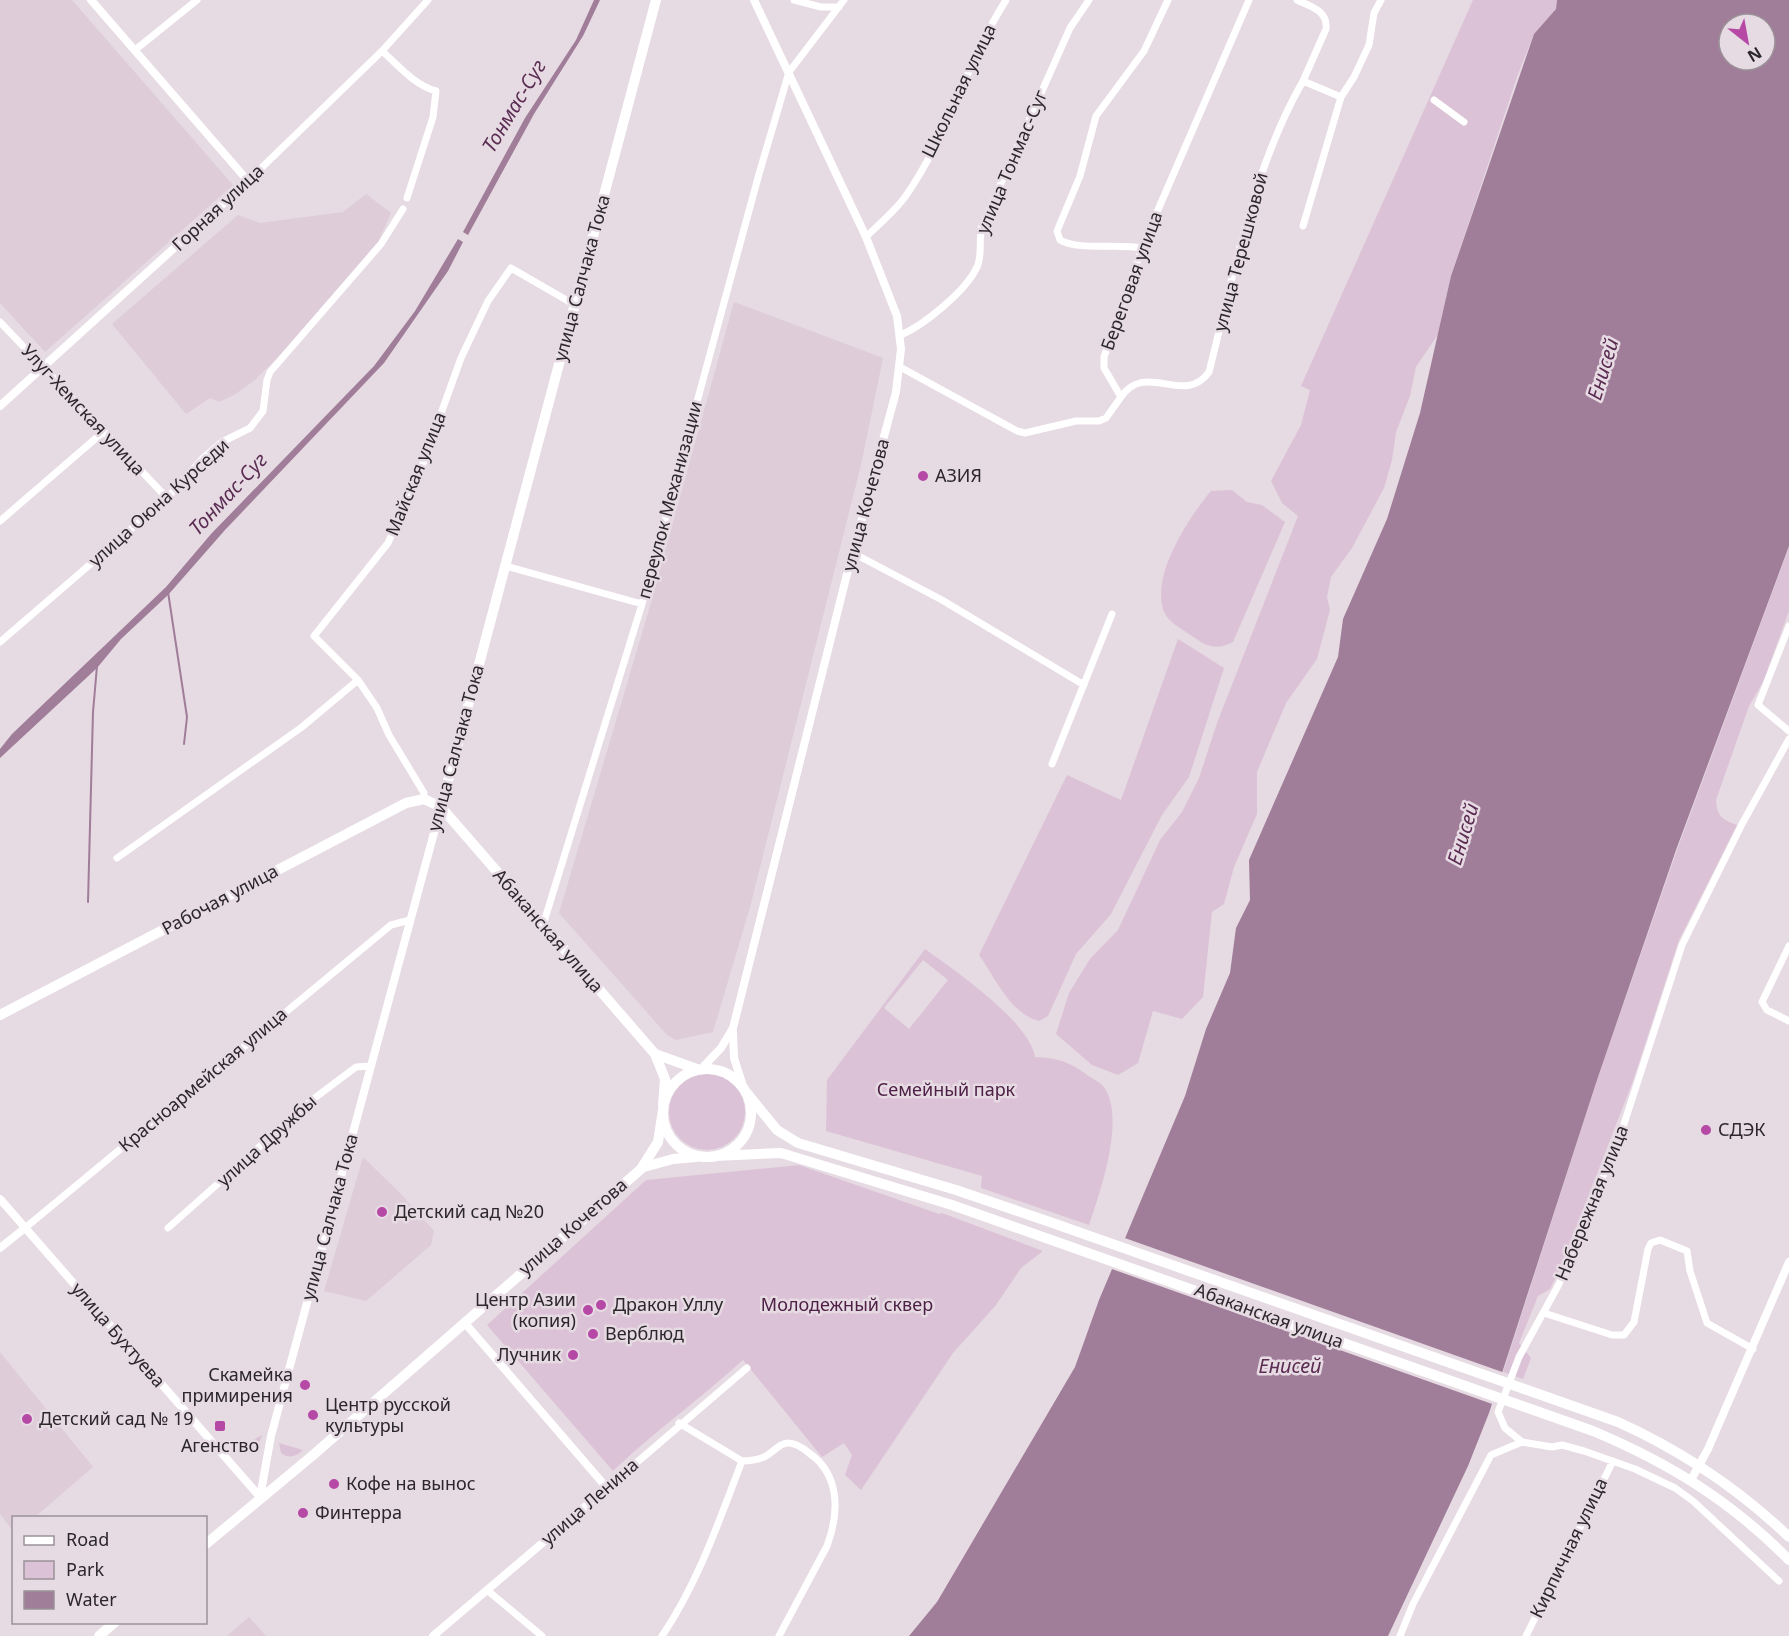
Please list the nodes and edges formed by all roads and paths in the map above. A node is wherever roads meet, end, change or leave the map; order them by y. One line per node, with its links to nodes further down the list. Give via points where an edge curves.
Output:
1 (92, 0): 14 (street)
2 (197, 0): 14 (street)
3 (428, 0): 15 (street, Горная улица)
4 (656, 0): 27 (main road, улица Салчака Тока)
5 (754, 0): 16 (street, улица Кочетова)
6 (794, 0): 13 (street, via 821,7)
7 (1006, 0): 25 (street, Школьная улица, via 986,32 941,135 906,196)
8 (1089, 0): 29 (street, улица Тонмас-Суг, via 1070,28 982,226 978,266 968,282 919,327)
9 (1168, 0): 26 (street, via 1144,51 1096,116 1080,176 1057,231 1060,240 1071,244)
10 (1249, 0): 26 (street, Береговая улица)
11 (1297, 0): 17 (street, via 1320,11 1327,22)
12 (1381, 0): 18 (street, via 1374,13 1370,45)
13 (842, 3): 16 (street)
14 (135, 50): 21 (street)
15 (382, 51): 21 (street, Горная улица); 22 (street, via 414,80 436,91 433,117)
16 (789, 72): 25 (street, улица Кочетова); 39 (street, переулок Механизации)
17 (1303, 81): 18 (street); 32 (street, улица Терешковой, via 1282,117 1263,169 1209,372 1195,384 1133,383)
18 (1341, 97): 24 (street)
19 (1434, 100): 20 (street)
20 (1464, 122)
21 (248, 181): 31 (street, Горная улица)
22 (407, 198)
23 (403, 209): 35 (street, улица Оюна Курседи, via 381,244 270,372 258,420 202,459)
24 (1303, 226)
25 (866, 237): 29 (street, улица Кочетова, via 892,299)
26 (1142, 248): 32 (street, Береговая улица, via 1104,357 1104,369)
27 (575, 305): 38 (main road, улица Салчака Тока); 43 (street, Майская улица, via 511,268 488,301 461,358 418,477 388,543 315,636)
28 (0, 322): 31 (street, Улуг-Хемская улица)
29 (901, 335): 30 (street, улица Кочетова)
30 (900, 367): 32 (street, via 1025,433 1052,424 1099,421 1106,418); 37 (street, улица Кочетова)
31 (43, 368): 33 (street, Горная улица); 34 (street, Улуг-Хемская улица)
32 (1121, 397)
33 (0, 406)
34 (102, 433): 35 (street, Улуг-Хемская улица); 36 (street)
35 (167, 498): 42 (street, улица Оюна Курседи)
36 (0, 521)
37 (853, 553): 44 (street, via 942,600); 56 (street, улица Кочетова)
38 (506, 566): 39 (street); 49 (main road, улица Салчака Тока)
39 (642, 604): 52 (street, переулок Механизации)
40 (1112, 614): 44 (street)
41 (1789, 626): 45 (street, via 1758,705)
42 (0, 642)
43 (358, 680): 48 (street, via 377,708); 50 (street, via 302,728)
44 (1083, 685): 47 (street)
45 (1789, 731)
46 (1789, 740): 69 (street, Набережная улица, via 1682,945 1623,1127)
47 (1052, 764)
48 (424, 799): 49 (main road); 54 (main road, Рабочая улица, via 406,803)
49 (441, 807): 51 (street, улица Салчака Тока); 52 (main road, Абаканская улица)
50 (117, 858)
51 (410, 920): 58 (street, улица Салчака Тока); 65 (street, Красноармейская улица, via 391,925)
52 (543, 925): 57 (main road, Абаканская улица)
53 (1789, 946): 55 (street, via 1762,1002 1767,1010)
54 (0, 1015)
55 (1789, 1021)
56 (733, 1029): 59 (street, улица Кочетова, via 721,1048); 60 (street, улица Кочетова, via 734,1058)
57 (655, 1054): 59 (main road, Абаканская улица); 61 (main road, Абаканская улица, via 664,1079)
58 (371, 1066): 66 (street, улица Дружбы, via 356,1067 312,1100); 80 (street, улица Салчака Тока, via 271,1436)
59 (699, 1069): 60 (main road, via 722,1071); 61 (main road, via 675,1082)
60 (745, 1089): 62 (main road, via 752,1113 746,1134 730,1150); 77 (main road, Абаканская улица, via 777,1130 798,1143 956,1190 1618,1422)
61 (663, 1108): 62 (main road, via 664,1125 676,1144 695,1155); 63 (main road, улица Кочетова, via 658,1142)
62 (713, 1157): 63 (main road, улица Кочетова, via 674,1159); 78 (main road, Абаканская улица, via 781,1153 1042,1235 1533,1410 1631,1447)
63 (641, 1169): 70 (main road, улица Кочетова)
64 (0, 1199): 65 (street, улица Бухтуева)
65 (25, 1228): 67 (street, Красноармейская улица); 80 (street, улица Бухтуева)
66 (168, 1228)
67 (0, 1248)
68 (1789, 1262): 71 (street)
69 (1544, 1313): 71 (street, via 1612,1335 1624,1335 1634,1322 1640,1301 1648,1249 1660,1240 1687,1251 1707,1323); 74 (street, Набережная улица, via 1519,1357 1499,1406 1501,1421)
70 (464, 1322): 79 (street); 80 (main road, улица Кочетова)
71 (1753, 1349): 77 (street)
72 (747, 1368): 73 (street, улица Ленина)
73 (679, 1423): 75 (street); 79 (street, улица Ленина)
74 (1522, 1442): 76 (street, via 1562,1445); 92 (street, via 1491,1455)
75 (742, 1461): 90 (street, via 712,1540 676,1616); 91 (street, via 765,1457 783,1444 792,1443 814,1456 828,1475 836,1500 836,1517 827,1546)
76 (1613, 1461): 84 (street, via 1675,1488 1693,1501); 93 (street, Кирпичная улица)
77 (1700, 1465): 78 (street); 81 (main road, Абаканская улица)
78 (1691, 1480): 83 (main road, Абаканская улица, via 1732,1509)
79 (607, 1488): 85 (street, улица Ленина)
80 (260, 1497): 82 (main road, улица Кочетова)
81 (1789, 1537)
82 (207, 1543)
83 (1789, 1560)
84 (1779, 1581)
85 (487, 1590): 88 (street, улица Ленина); 89 (street)
86 (114, 1624): 87 (main road)
87 (99, 1636)
88 (433, 1636)
89 (542, 1636)
90 (662, 1636)
91 (779, 1636)
92 (1400, 1636)
93 (1526, 1636)

